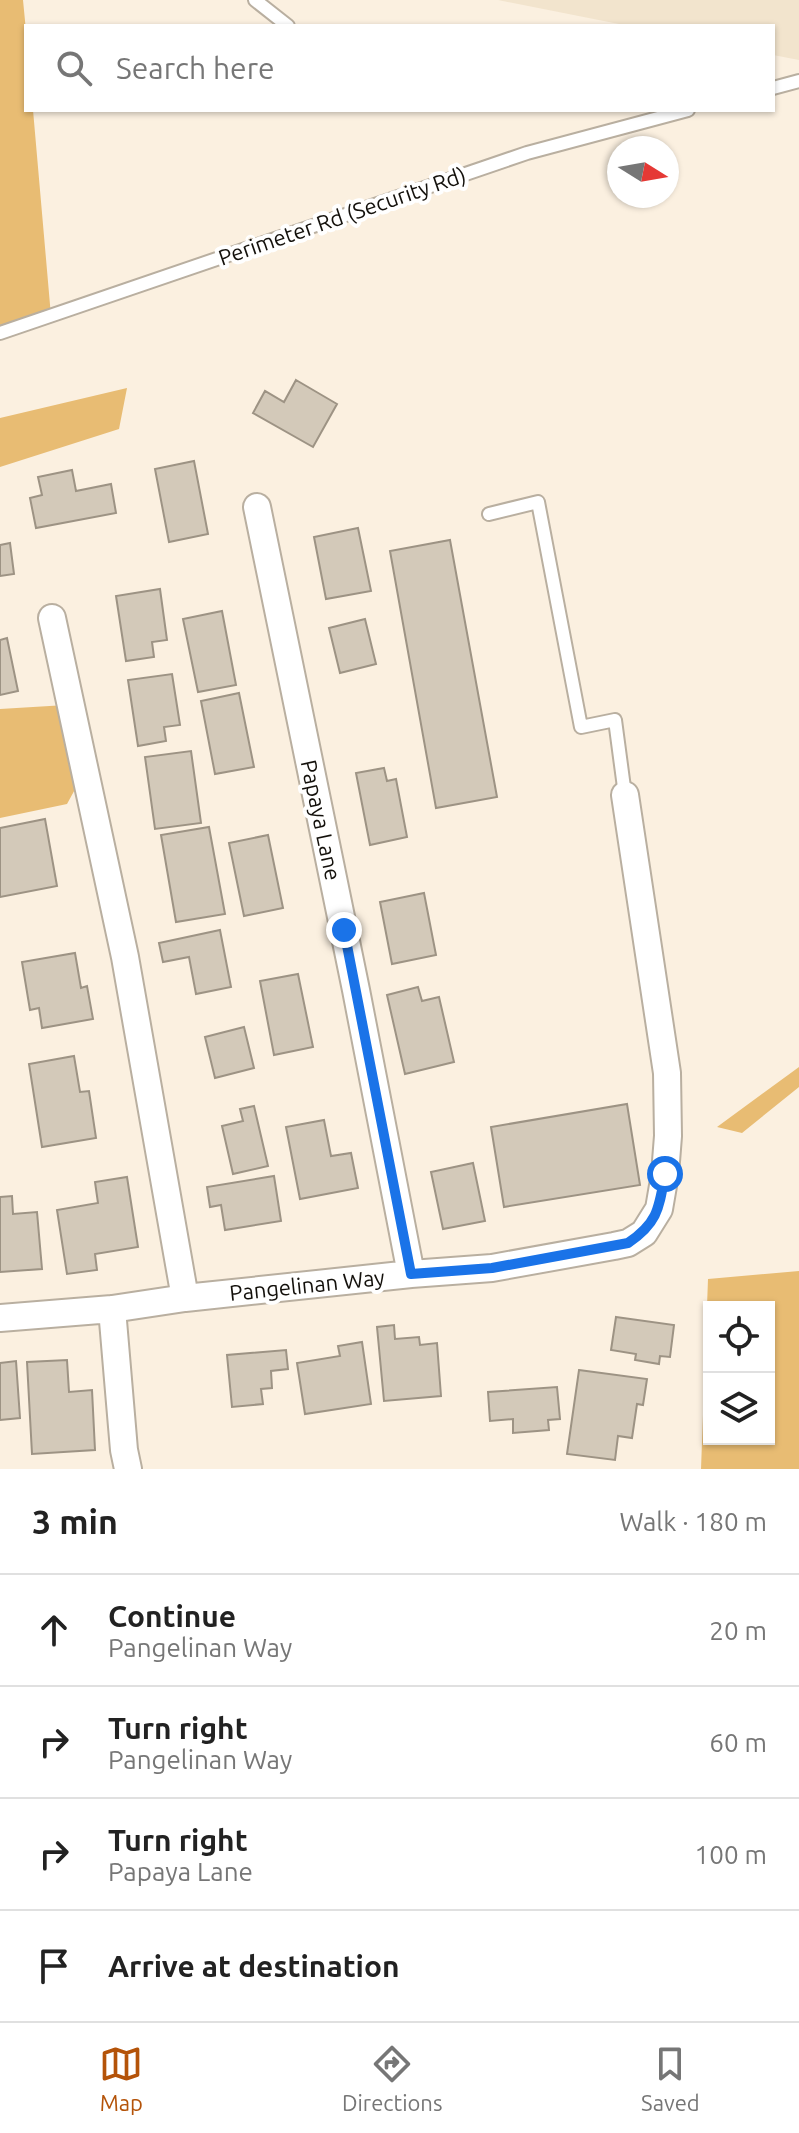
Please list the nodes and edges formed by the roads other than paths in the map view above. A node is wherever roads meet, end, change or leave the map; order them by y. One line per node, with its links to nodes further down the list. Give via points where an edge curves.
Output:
1 (255, 0): 2 (lane)
2 (285, 24)
3 (799, 81): 4 (lane)
4 (775, 87)
5 (681, 112): 6 (lane, Perimeter Rd (Security Rd), via 527,153)
6 (0, 333)
7 (257, 507): 11 (street, Papaya Lane)
8 (489, 514): 10 (lane, via 538,502 581,727 615,720)
9 (52, 618): 12 (street, via 125,957)
10 (625, 795): 11 (street, Pangelinan Way, via 667,1073 668,1136 659,1209 644,1233 628,1243 492,1268)
11 (411, 1274): 12 (street, Pangelinan Way)
12 (185, 1298): 13 (street, Pangelinan Way)
13 (112, 1309): 14 (street, Pangelinan Way); 15 (street)
14 (0, 1318)
15 (128, 1469)

